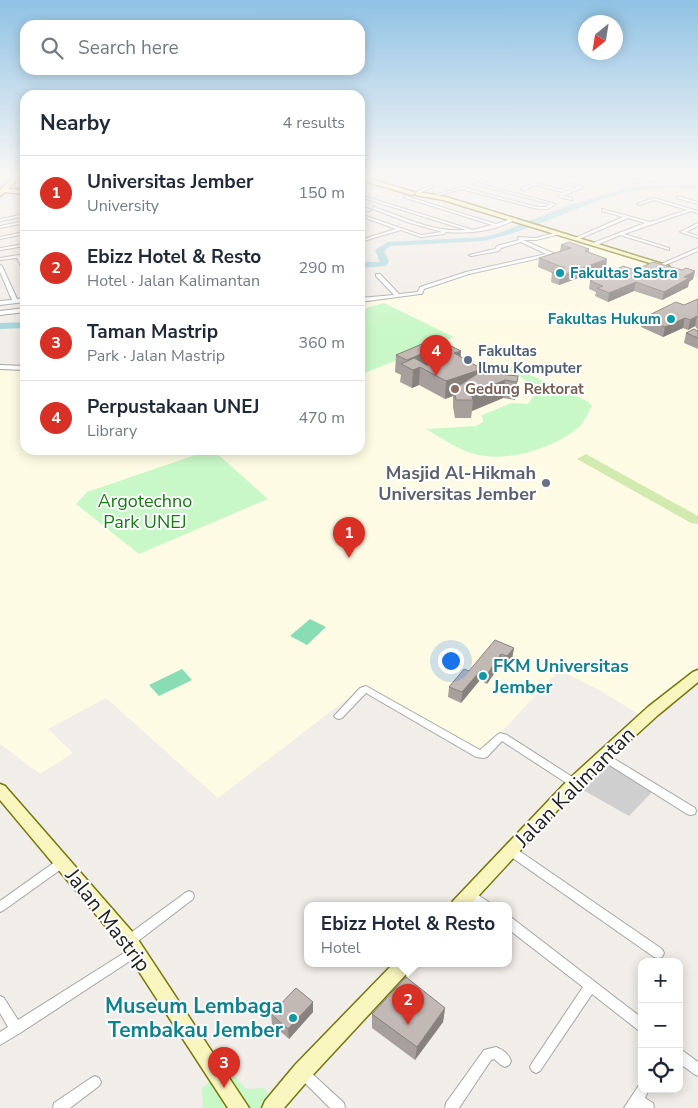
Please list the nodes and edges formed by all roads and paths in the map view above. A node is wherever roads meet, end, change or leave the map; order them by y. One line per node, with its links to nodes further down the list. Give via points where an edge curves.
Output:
1 (395, 227): 9 (street)
2 (426, 227): 11 (street)
3 (460, 227): 10 (street)
4 (490, 227): 10 (street)
5 (538, 227): 12 (main road)
6 (604, 227): 17 (street)
7 (641, 227): 13 (street)
8 (693, 227): 15 (street, via 682,232)
9 (401, 229): 11 (street, via 423,236); 18 (street)
10 (476, 232): 11 (street)
11 (446, 233)
12 (558, 233): 17 (main road); 19 (street, via 536,239 523,237)
13 (620, 234): 20 (street); 23 (street)
14 (20, 235): 16 (street)
15 (698, 237)
16 (0, 238)
17 (577, 238): 20 (main road)
18 (365, 240)
19 (521, 241): 25 (street); 33 (street, via 551,254 464,274 422,288 420,294)
20 (595, 244): 29 (main road)
21 (20, 245): 22 (street)
22 (0, 249)
23 (667, 249)
24 (698, 249): 29 (street)
25 (471, 255)
26 (18, 256): 27 (street); 28 (street)
27 (0, 259)
28 (20, 260)
29 (661, 265): 31 (main road)
30 (0, 266): 36 (street)
31 (670, 268)
32 (378, 275): 33 (street)
33 (398, 296): 34 (street)
34 (365, 299)
35 (20, 300): 36 (street)
36 (15, 301): 37 (street)
37 (0, 303)
38 (20, 311): 39 (street)
39 (0, 313)
40 (0, 367): 41 (street)
41 (20, 368)
42 (698, 675): 44 (main road, Jalan Kalimantan)
43 (340, 716): 45 (street, via 366,689 478,753 484,754 500,737 504,737)
44 (603, 756): 45 (main road, Jalan Kalimantan); 47 (street)
45 (574, 782): 48 (main road, Jalan Kalimantan)
46 (0, 790): 49 (main road, Jalan Mastrip)
47 (691, 811)
48 (511, 851): 50 (main road, Jalan Kalimantan); 57 (street)
49 (63, 862): 54 (street); 56 (main road, Jalan Mastrip)
50 (470, 895): 52 (main road, Jalan Kalimantan); 53 (street)
51 (189, 896): 56 (street)
52 (463, 902)
53 (480, 902)
54 (0, 907)
55 (512, 925): 59 (street)
56 (132, 946): 62 (street); 72 (main road, Jalan Mastrip)
57 (658, 953)
58 (401, 967): 68 (main road)
59 (590, 987): 61 (street); 66 (street)
60 (0, 1002): 62 (street)
61 (638, 1023)
62 (16, 1029): 63 (street)
63 (0, 1039)
64 (683, 1058): 67 (street)
65 (505, 1061): 75 (street, via 496,1053 488,1054)
66 (536, 1067)
67 (698, 1070)
68 (302, 1072): 73 (main road); 74 (street)
69 (95, 1082): 71 (street)
70 (636, 1099): 76 (street)
71 (59, 1108)
72 (239, 1108)
73 (272, 1108)
74 (339, 1108)
75 (451, 1108)
76 (648, 1108)

